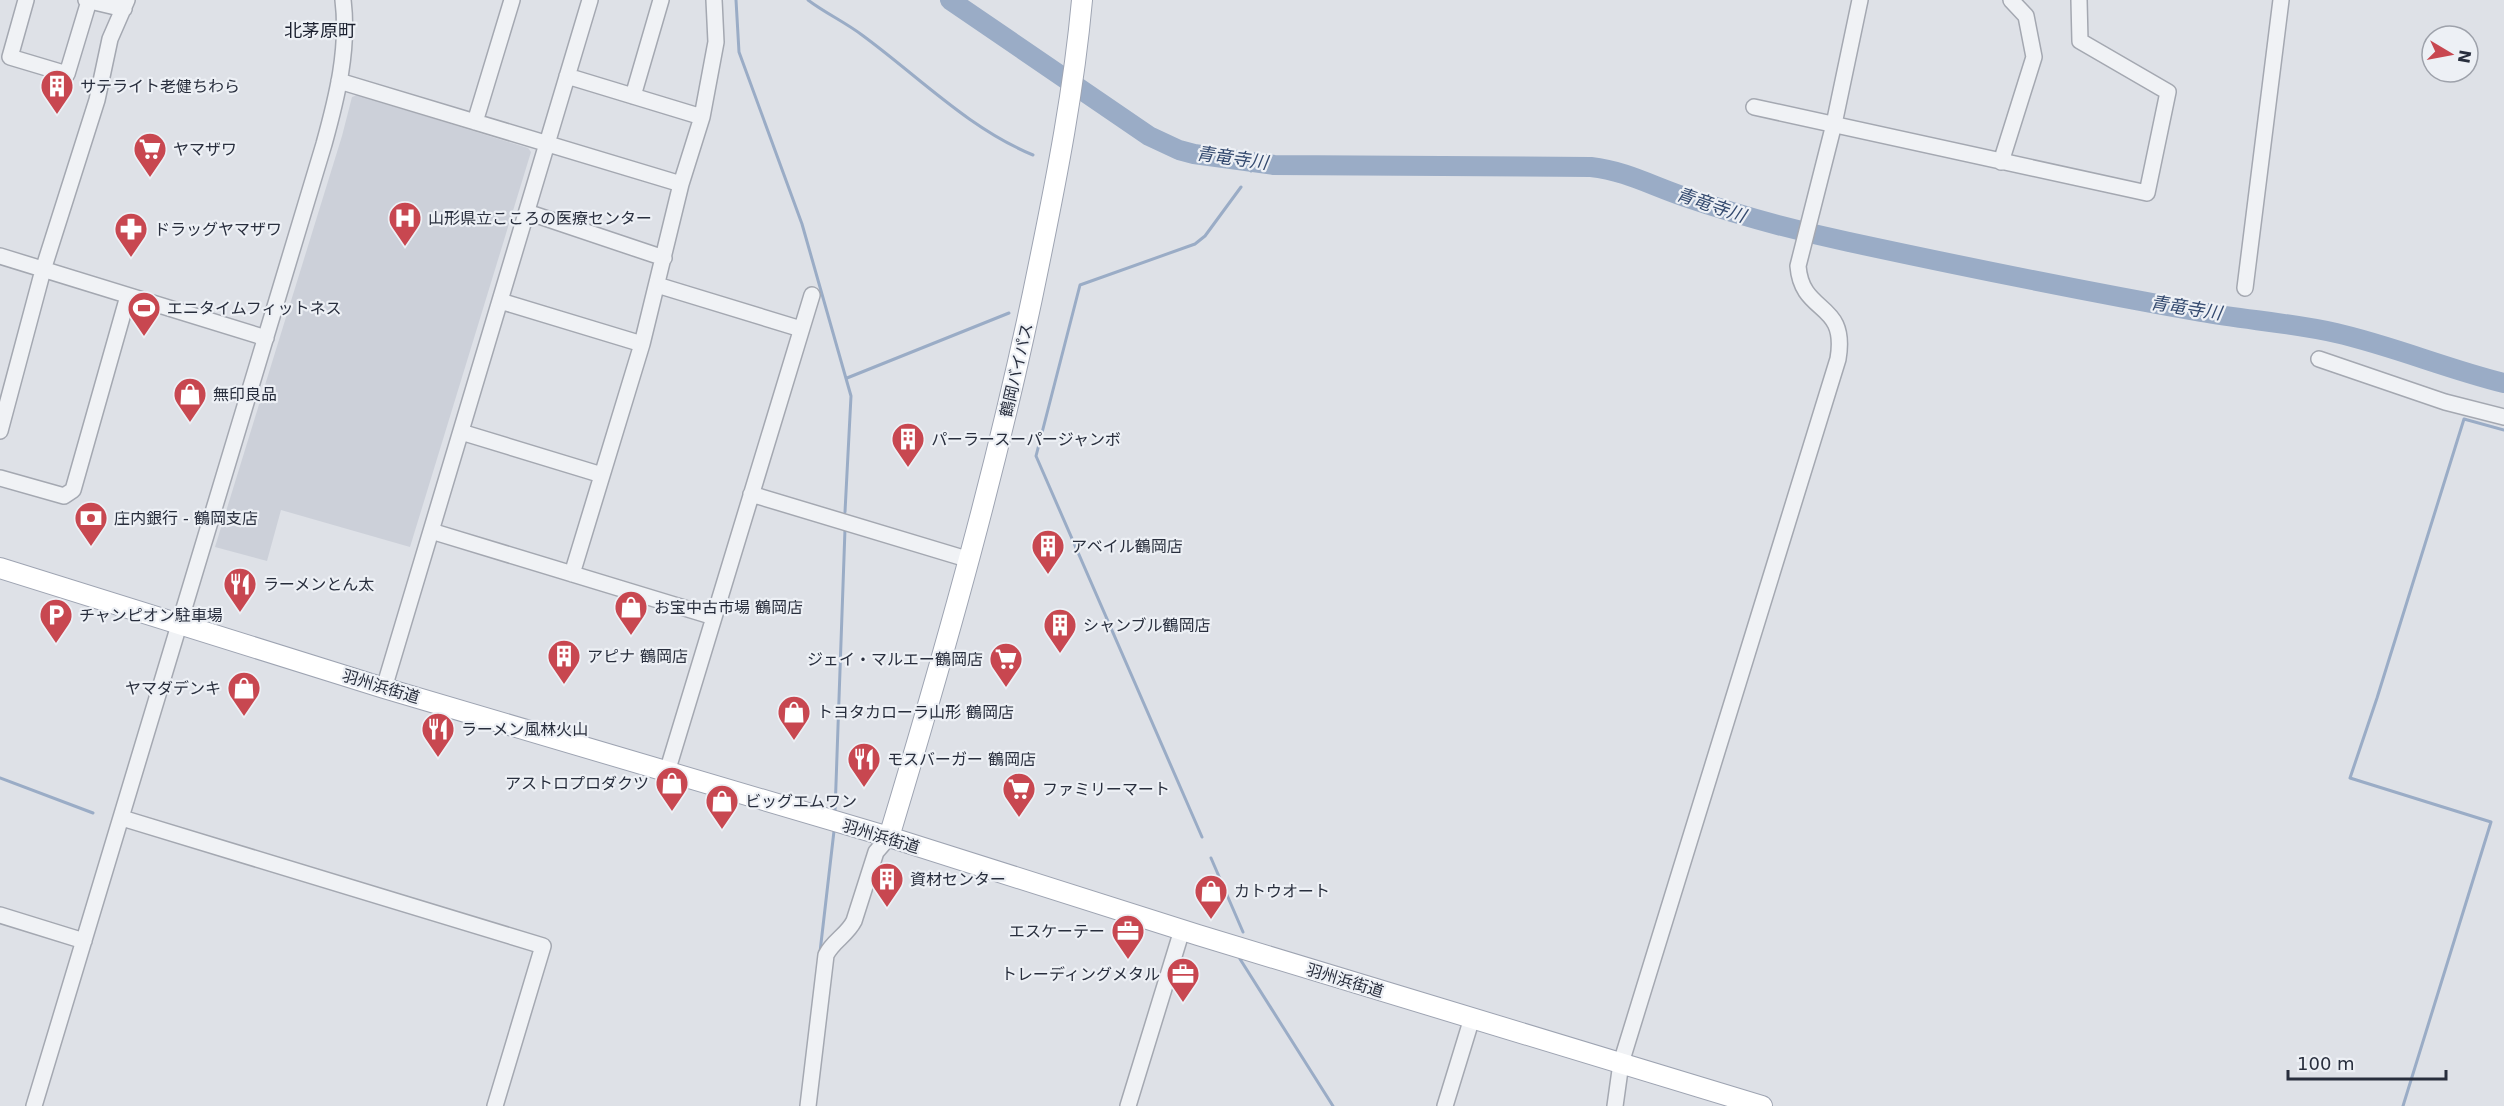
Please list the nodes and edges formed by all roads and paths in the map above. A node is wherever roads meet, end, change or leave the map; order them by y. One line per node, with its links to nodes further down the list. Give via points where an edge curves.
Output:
1 (26, 0): 2 (street, via 10,57 67,74)
2 (87, 0): 13 (street)
3 (344, 0): 15 (street)
4 (512, 0): 19 (street)
5 (590, 0): 14 (street)
6 (661, 0): 16 (street)
7 (714, 0): 18 (street, via 716,42)
8 (1082, 0): 45 (main road, 鶴岡バイパス, via 1068,110 1022,347)
9 (1860, 0): 20 (street)
10 (2011, 0): 22 (street, via 2026,16 2034,57)
11 (2079, 0): 22 (street, via 2080,41 2168,92 2147,193)
12 (2281, 0): 29 (street)
13 (125, 5): 27 (street, via 110,39 87,137)
14 (567, 76): 16 (street); 21 (street)
15 (339, 81): 19 (street); 34 (street)
16 (633, 96): 18 (street)
17 (1754, 107): 20 (street)
18 (702, 117): 23 (street)
19 (475, 123): 21 (street)
20 (1834, 124): 22 (street); 58 (street, via 1798,266 1799,279 1811,300 1836,322 1841,342 1838,359)
21 (547, 144): 23 (street); 24 (street)
22 (2001, 162)
23 (681, 184): 26 (street)
24 (527, 212): 26 (street); 32 (street)
25 (0, 256): 27 (street)
26 (664, 258): 28 (street)
27 (44, 270): 31 (street); 37 (street)
28 (657, 285): 33 (street); 35 (street)
29 (2245, 288)
30 (812, 295): 33 (street)
31 (128, 296): 34 (street); 42 (street, via 73,490 64,496)
32 (500, 301): 35 (street); 40 (street)
33 (801, 328): 43 (street)
34 (266, 338): 49 (street)
35 (642, 344): 41 (street)
36 (2319, 359): 38 (street, via 2445,402)
37 (6, 384): 39 (street)
38 (2504, 417)
39 (0, 431)
40 (461, 432): 41 (street); 44 (street)
41 (602, 475): 47 (street)
42 (0, 478)
43 (751, 494): 45 (street); 48 (street)
44 (431, 531): 47 (street); 50 (street)
45 (970, 560): 53 (main road, 鶴岡バイパス)
46 (0, 568): 49 (main road, 羽州浜街道)
47 (572, 574): 48 (street)
48 (714, 617): 51 (street)
49 (181, 624): 50 (main road, 羽州浜街道); 52 (street)
50 (384, 688): 51 (main road, 羽州浜街道)
51 (667, 772): 53 (main road, 羽州浜街道)
52 (122, 818): 56 (street); 60 (street, via 543,946)
53 (889, 837): 55 (main road, 羽州浜街道); 61 (street, via 876,852 850,929 826,955)
54 (0, 915): 56 (street)
55 (1182, 930): 57 (main road, 羽州浜街道); 62 (street)
56 (84, 940): 59 (street)
57 (1472, 1018): 58 (main road, 羽州浜街道); 63 (street)
58 (1621, 1064): 64 (street); 65 (main road, 羽州浜街道)
59 (34, 1106)
60 (495, 1106)
61 (808, 1106)
62 (1128, 1106)
63 (1445, 1106)
64 (1615, 1106)
65 (1762, 1106)

